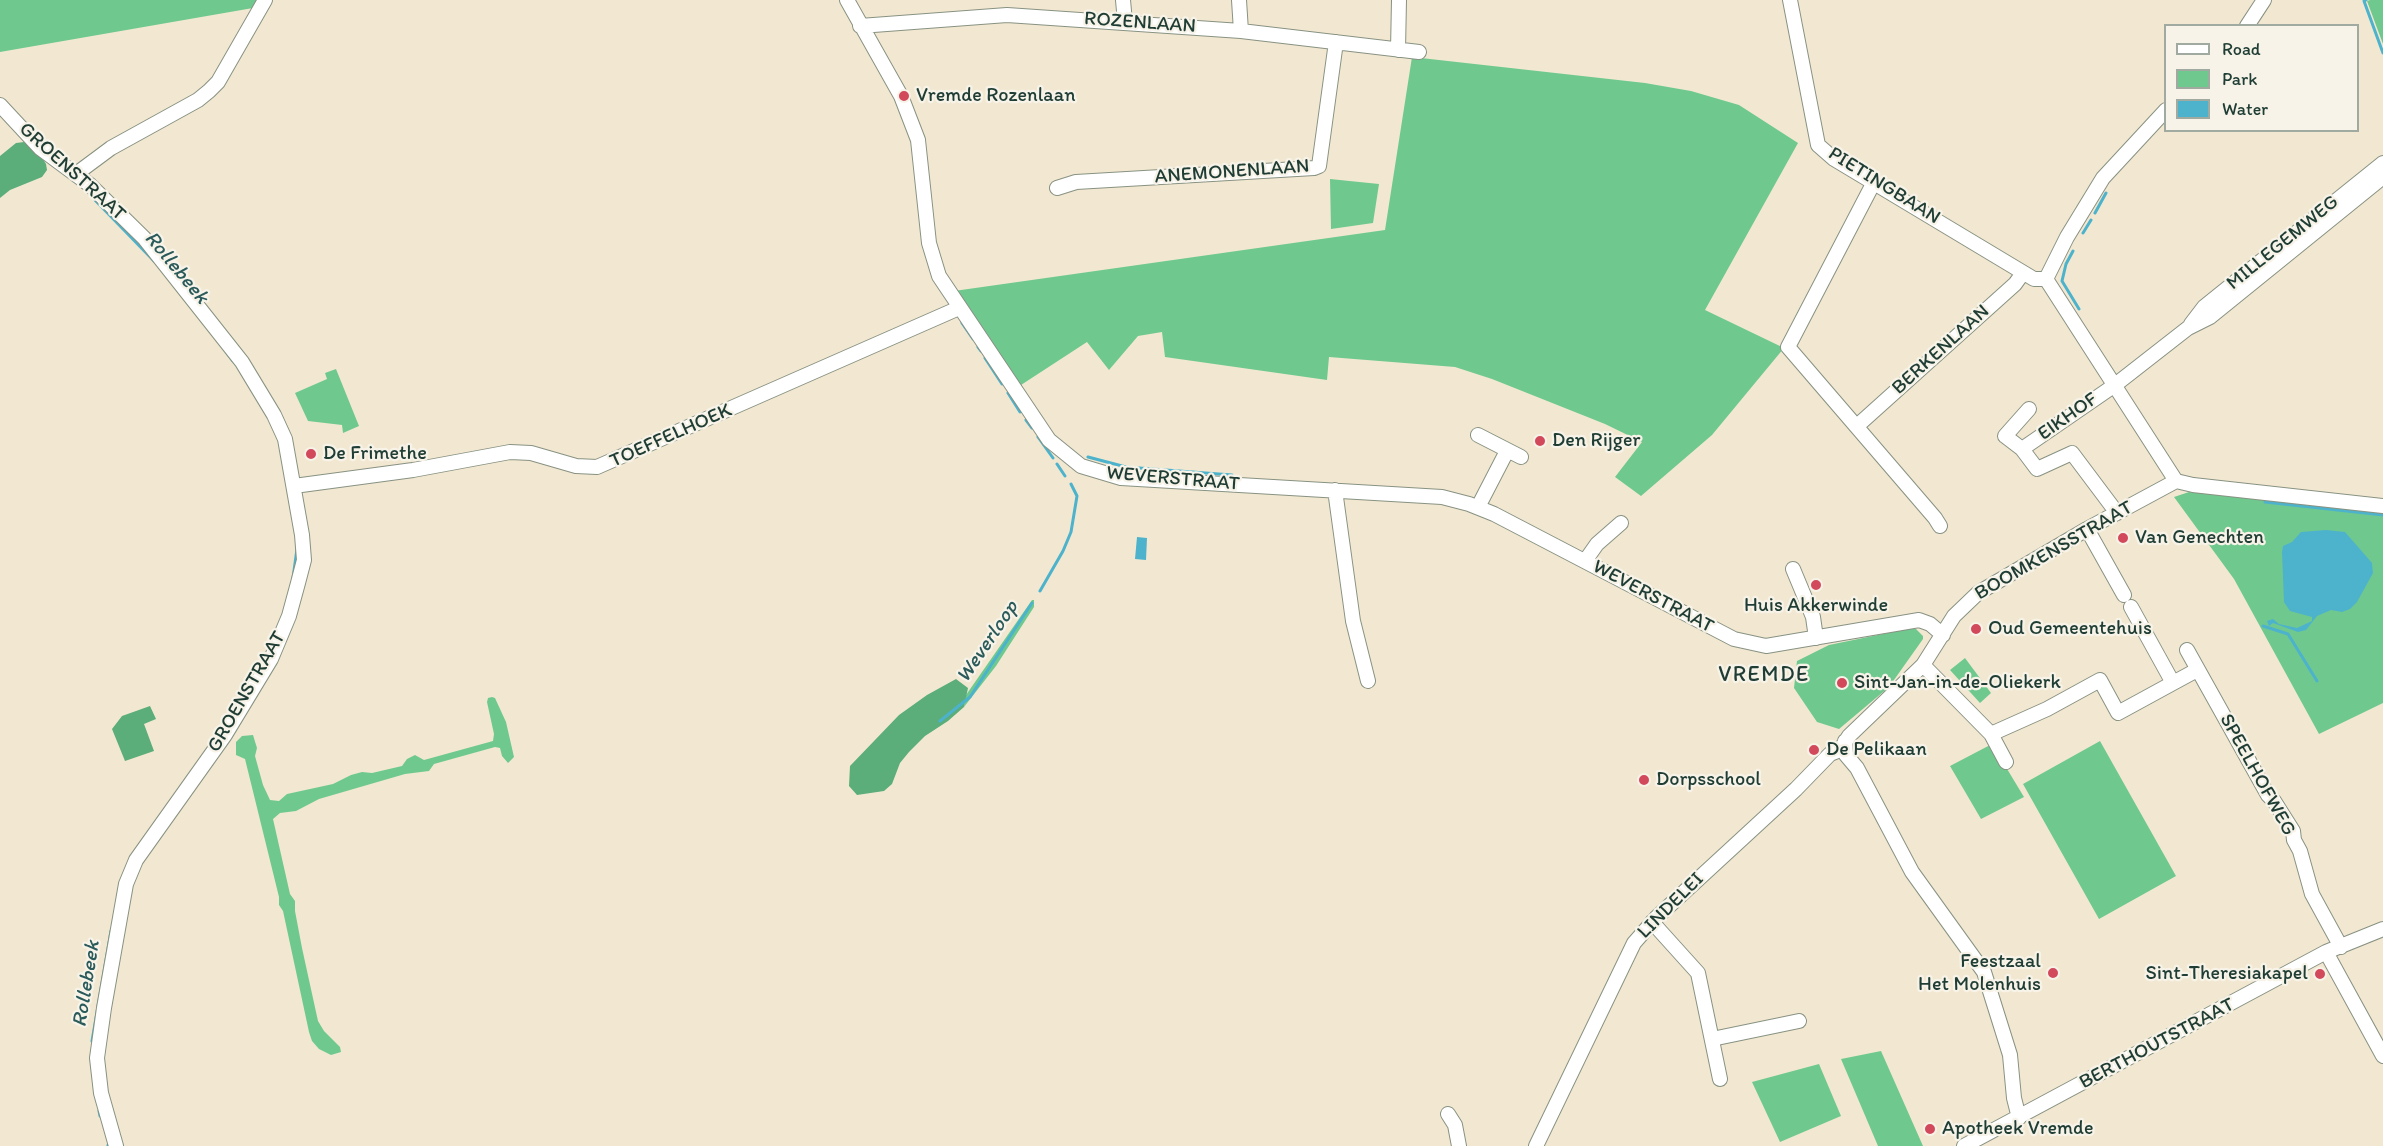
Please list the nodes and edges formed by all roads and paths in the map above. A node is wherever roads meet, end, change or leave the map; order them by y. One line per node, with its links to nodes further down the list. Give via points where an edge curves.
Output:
1 (265, 0): 20 (street, via 209,91 111,148)
2 (847, 0): 12 (street, WEVERSTRAAT)
3 (1006, 0): 9 (street)
4 (1122, 0): 10 (street)
5 (1239, 0): 13 (street)
6 (1399, 0): 15 (street)
7 (1790, 0): 22 (street, PIETINGBAAN, via 1818,145)
8 (2264, 0): 11 (street)
9 (1007, 15): 10 (street, ROZENLAAN); 12 (street, ROZENLAAN)
10 (1125, 22): 13 (street, ROZENLAAN)
11 (2248, 24)
12 (860, 26): 27 (street, WEVERSTRAAT, via 901,96 918,140 932,260)
13 (1241, 31): 14 (street, ROZENLAAN)
14 (1336, 42): 15 (street, ROZENLAAN); 23 (street, ANEMONENLAAN, via 1319,166 1076,182)
15 (1398, 50): 16 (street, ROZENLAAN)
16 (1419, 52)
17 (0, 105): 20 (street, GROENSTRAAT, via 40,148)
18 (2164, 112): 26 (street, via 2103,178)
19 (2383, 163): 24 (street, MILLEGEMWEG)
20 (76, 174): 36 (street, GROENSTRAAT, via 144,238 242,362 285,439)
21 (2383, 177): 24 (street, MILLEGEMWEG)
22 (1874, 182): 25 (street, PIETINGBAAN); 30 (street, via 1788,347)
23 (1057, 188)
24 (2299, 237): 28 (street, MILLEGEMWEG, via 2210,317 2188,328)
25 (2023, 273): 26 (street, PIETINGBAAN, via 2034,279); 30 (street, BERKENLAAN)
26 (2046, 279): 28 (street)
27 (959, 308): 36 (street, TOEFFELHOEK, via 597,467 510,452); 37 (street, WEVERSTRAAT, via 1049,440 1081,466 1121,478)
28 (2115, 385): 32 (street, EIKHOF); 35 (street)
29 (2029, 409): 32 (street, EIKHOF, via 2005,436)
30 (1857, 426): 42 (street)
31 (1478, 435): 33 (street)
32 (2022, 449): 40 (street, EIKHOF, via 2037,469 2072,453)
33 (1507, 451): 34 (street); 39 (street)
34 (1521, 457)
35 (2176, 481): 38 (street); 40 (street, BOOMKENSSTRAAT)
36 (294, 486): 66 (street, GROENSTRAAT, via 304,560 283,632 239,714 143,850 126,884 98,1058 98,1079)
37 (1335, 490): 39 (street, WEVERSTRAAT, via 1442,497); 51 (street, via 1353,621)
38 (2383, 506)
39 (1478, 507): 44 (street, WEVERSTRAAT)
40 (2117, 513): 43 (street, BOOMKENSSTRAAT)
41 (1621, 523): 44 (street)
42 (1940, 526)
43 (2087, 529): 46 (street, BOOMKENSSTRAAT, via 1978,593 1954,616); 52 (street)
44 (1585, 561): 47 (street, WEVERSTRAAT, via 1734,639 1766,646)
45 (1793, 569): 47 (street, via 1813,617)
46 (1943, 635): 47 (street, via 1919,620); 49 (street, BOOMKENSSTRAAT)
47 (1816, 638)
48 (2187, 650): 50 (street, SPEELHOFWEG)
49 (1923, 665): 53 (street); 54 (street, LINDELEI)
50 (2198, 670): 52 (street); 58 (street, SPEELHOFWEG, via 2268,795 2293,831 2312,894)
51 (1368, 681)
52 (2173, 683): 53 (street, via 2118,713 2100,680)
53 (1991, 734): 55 (street)
54 (1845, 741): 56 (street, LINDELEI, via 1840,750 1830,754); 65 (street, via 1846,755 1857,768 1912,872 1985,976 2010,1055 2013,1098)
55 (2006, 762)
56 (1652, 922): 61 (street, via 1698,973); 68 (street, LINDELEI, via 1634,943)
57 (2383, 929): 58 (street)
58 (2342, 947): 59 (street, BERTHOUTSTRAAT)
59 (2326, 952): 62 (street); 65 (street, BERTHOUTSTRAAT)
60 (1799, 1021): 61 (street)
61 (1712, 1039): 63 (street)
62 (2383, 1056)
63 (1720, 1079)
64 (1448, 1114): 67 (street, via 1455,1125)
65 (2019, 1118): 69 (street, BERTHOUTSTRAAT)
66 (116, 1146)
67 (1459, 1146)
68 (1536, 1146)
69 (1964, 1146)

